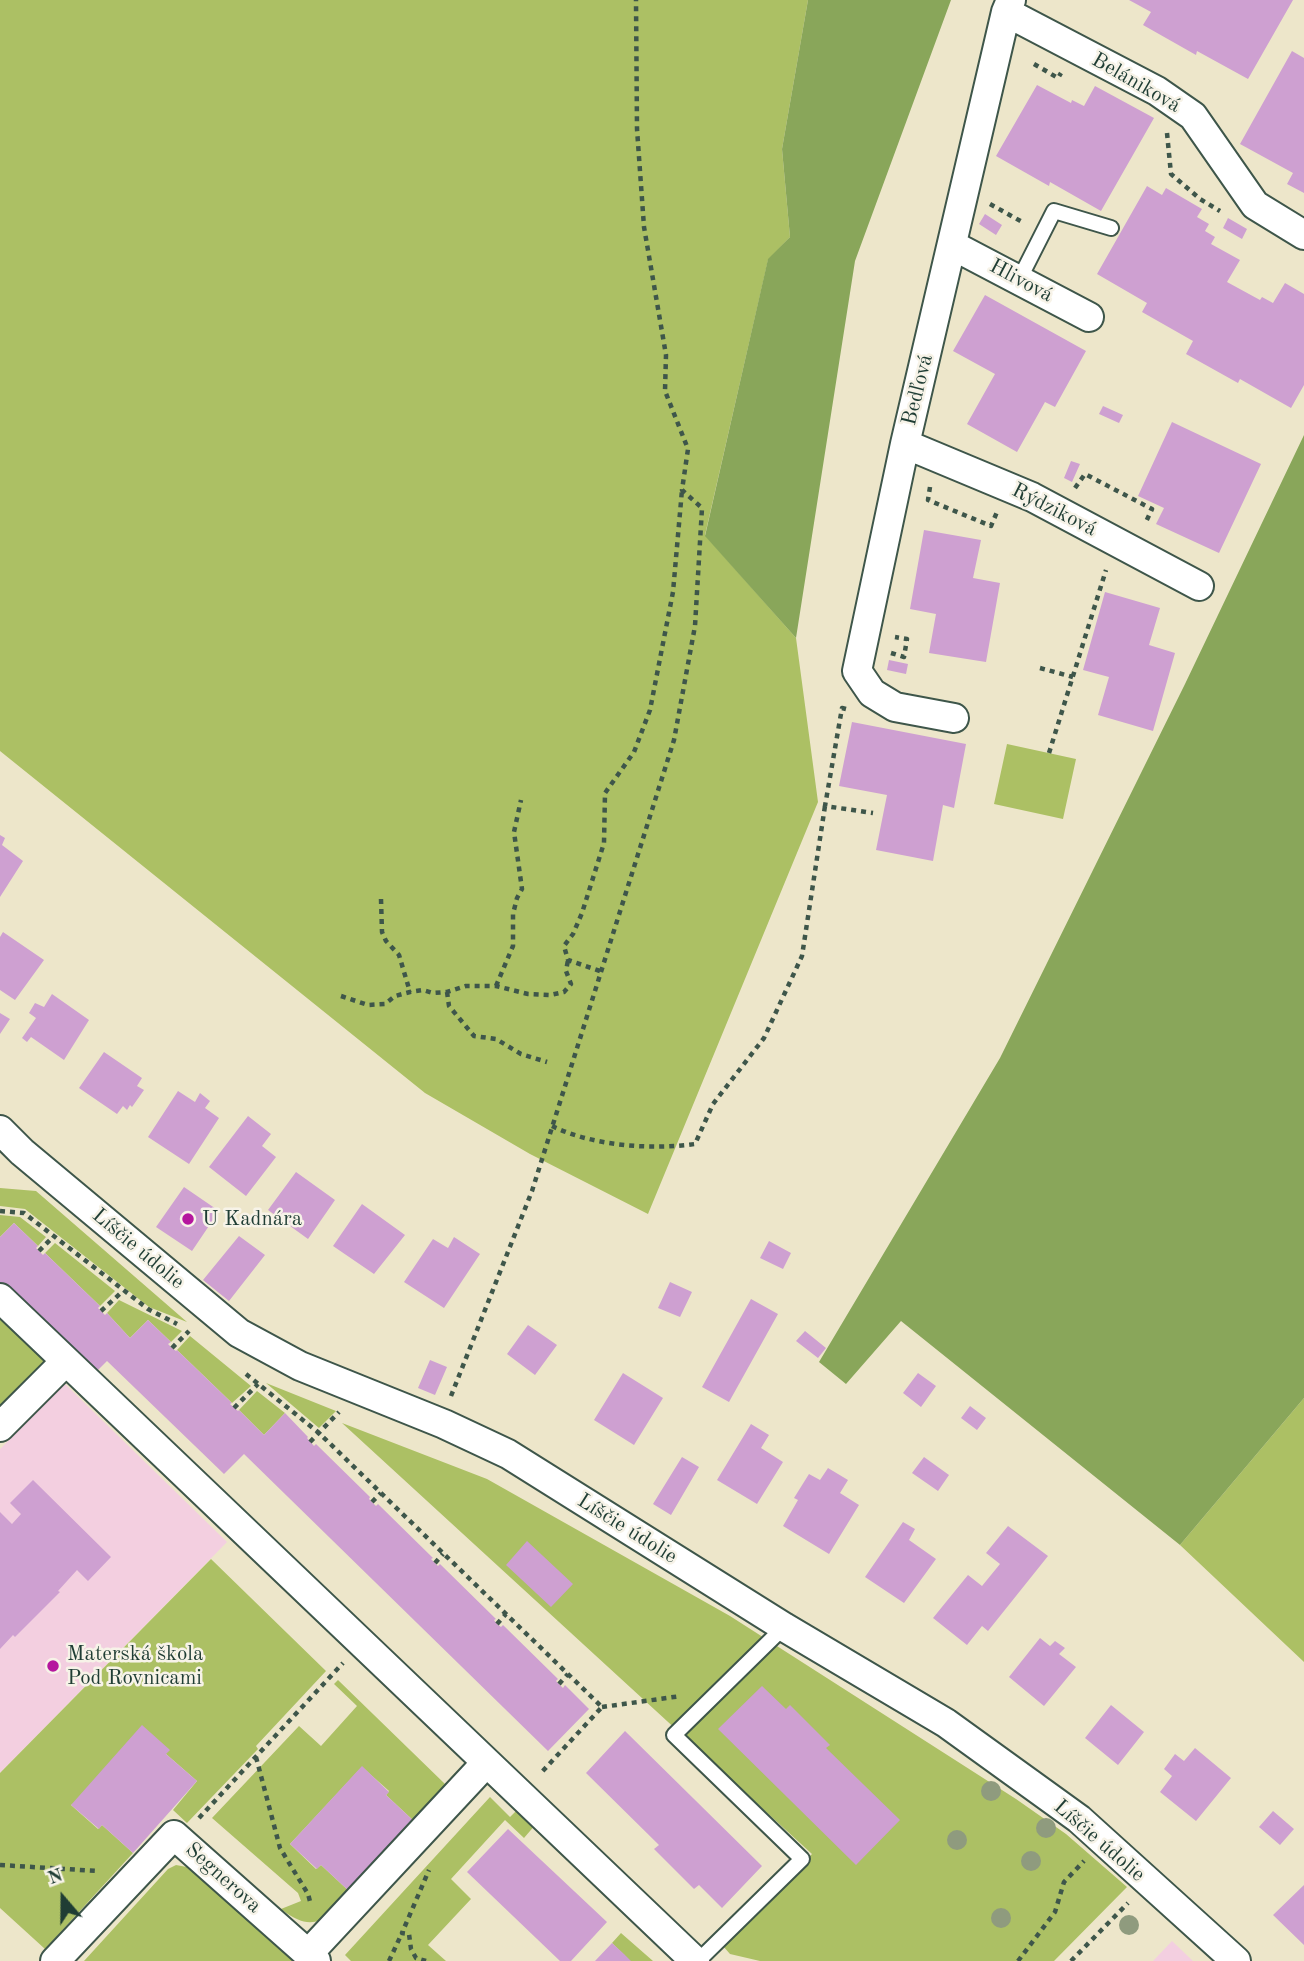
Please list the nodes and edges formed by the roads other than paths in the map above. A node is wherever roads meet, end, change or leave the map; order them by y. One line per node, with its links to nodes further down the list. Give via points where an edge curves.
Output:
1 (1009, 6): 3 (street, Belániková, via 1193,116 1255,205); 4 (street, Bedľová)
2 (1111, 228): 5 (lane, via 1054,211)
3 (1304, 235)
4 (952, 245): 5 (street, Hlivová); 7 (street, Bedľová)
5 (1020, 280): 6 (street, Hlivová)
6 (1089, 317)
7 (905, 444): 8 (street, Rýdziková, via 1032,497); 9 (street, Bedľová, via 857,671 872,693 895,707)
8 (1199, 586)
9 (954, 718)
10 (0, 1130): 11 (street, Líščie údolie)
11 (11, 1154): 15 (street, Líščie údolie, via 239,1333 300,1366 508,1454)
12 (0, 1298): 13 (street)
13 (65, 1362): 14 (street); 16 (street)
14 (0, 1427)
15 (784, 1627): 19 (lane, via 674,1735 802,1859); 20 (street, Líščie údolie, via 946,1723 1079,1819)
16 (486, 1763): 17 (street, Segnerova); 19 (street)
17 (312, 1957): 18 (street, Segnerova, via 174,1835)
18 (55, 1961)
19 (697, 1961)
20 (1236, 1961)

